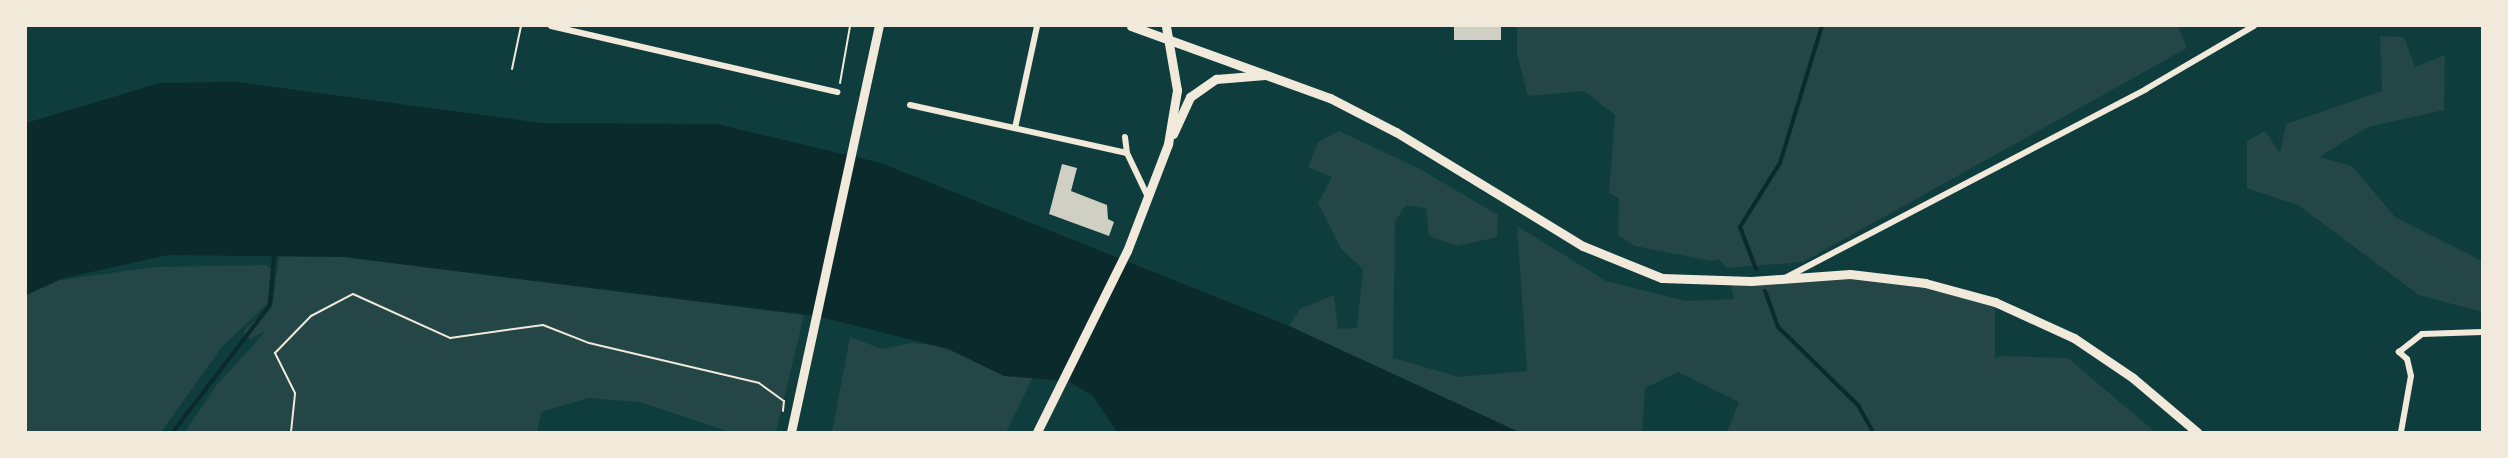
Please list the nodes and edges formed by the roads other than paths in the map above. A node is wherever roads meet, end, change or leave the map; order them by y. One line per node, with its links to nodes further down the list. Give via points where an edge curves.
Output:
1 (551, 26): 9 (street)
2 (879, 26): 18 (main road)
3 (1037, 26): 11 (street)
4 (1131, 26): 7 (main road)
5 (1166, 26): 7 (main road)
6 (2254, 26): 16 (street, via 2146,89)
7 (1169, 37): 8 (main road); 13 (main road, via 1177,90)
8 (1268, 75): 13 (main road, via 1216,79 1190,97); 16 (main road, via 1330,99 1396,132 1583,246 1662,278 1751,281)
9 (838, 92)
10 (910, 105): 11 (street)
11 (1015, 128): 14 (street)
12 (1125, 137): 14 (street)
13 (1168, 144): 15 (main road)
14 (1127, 153): 15 (street)
15 (1148, 197): 19 (main road, via 1130,243)
16 (1786, 277): 20 (main road, via 1850,274 1925,283 1995,302 2074,338 2133,378)
17 (2482, 332): 21 (street, via 2422,334 2399,352 2407,359 2411,376)
18 (791, 432)
19 (1037, 432)
20 (2197, 432)
21 (2401, 432)

